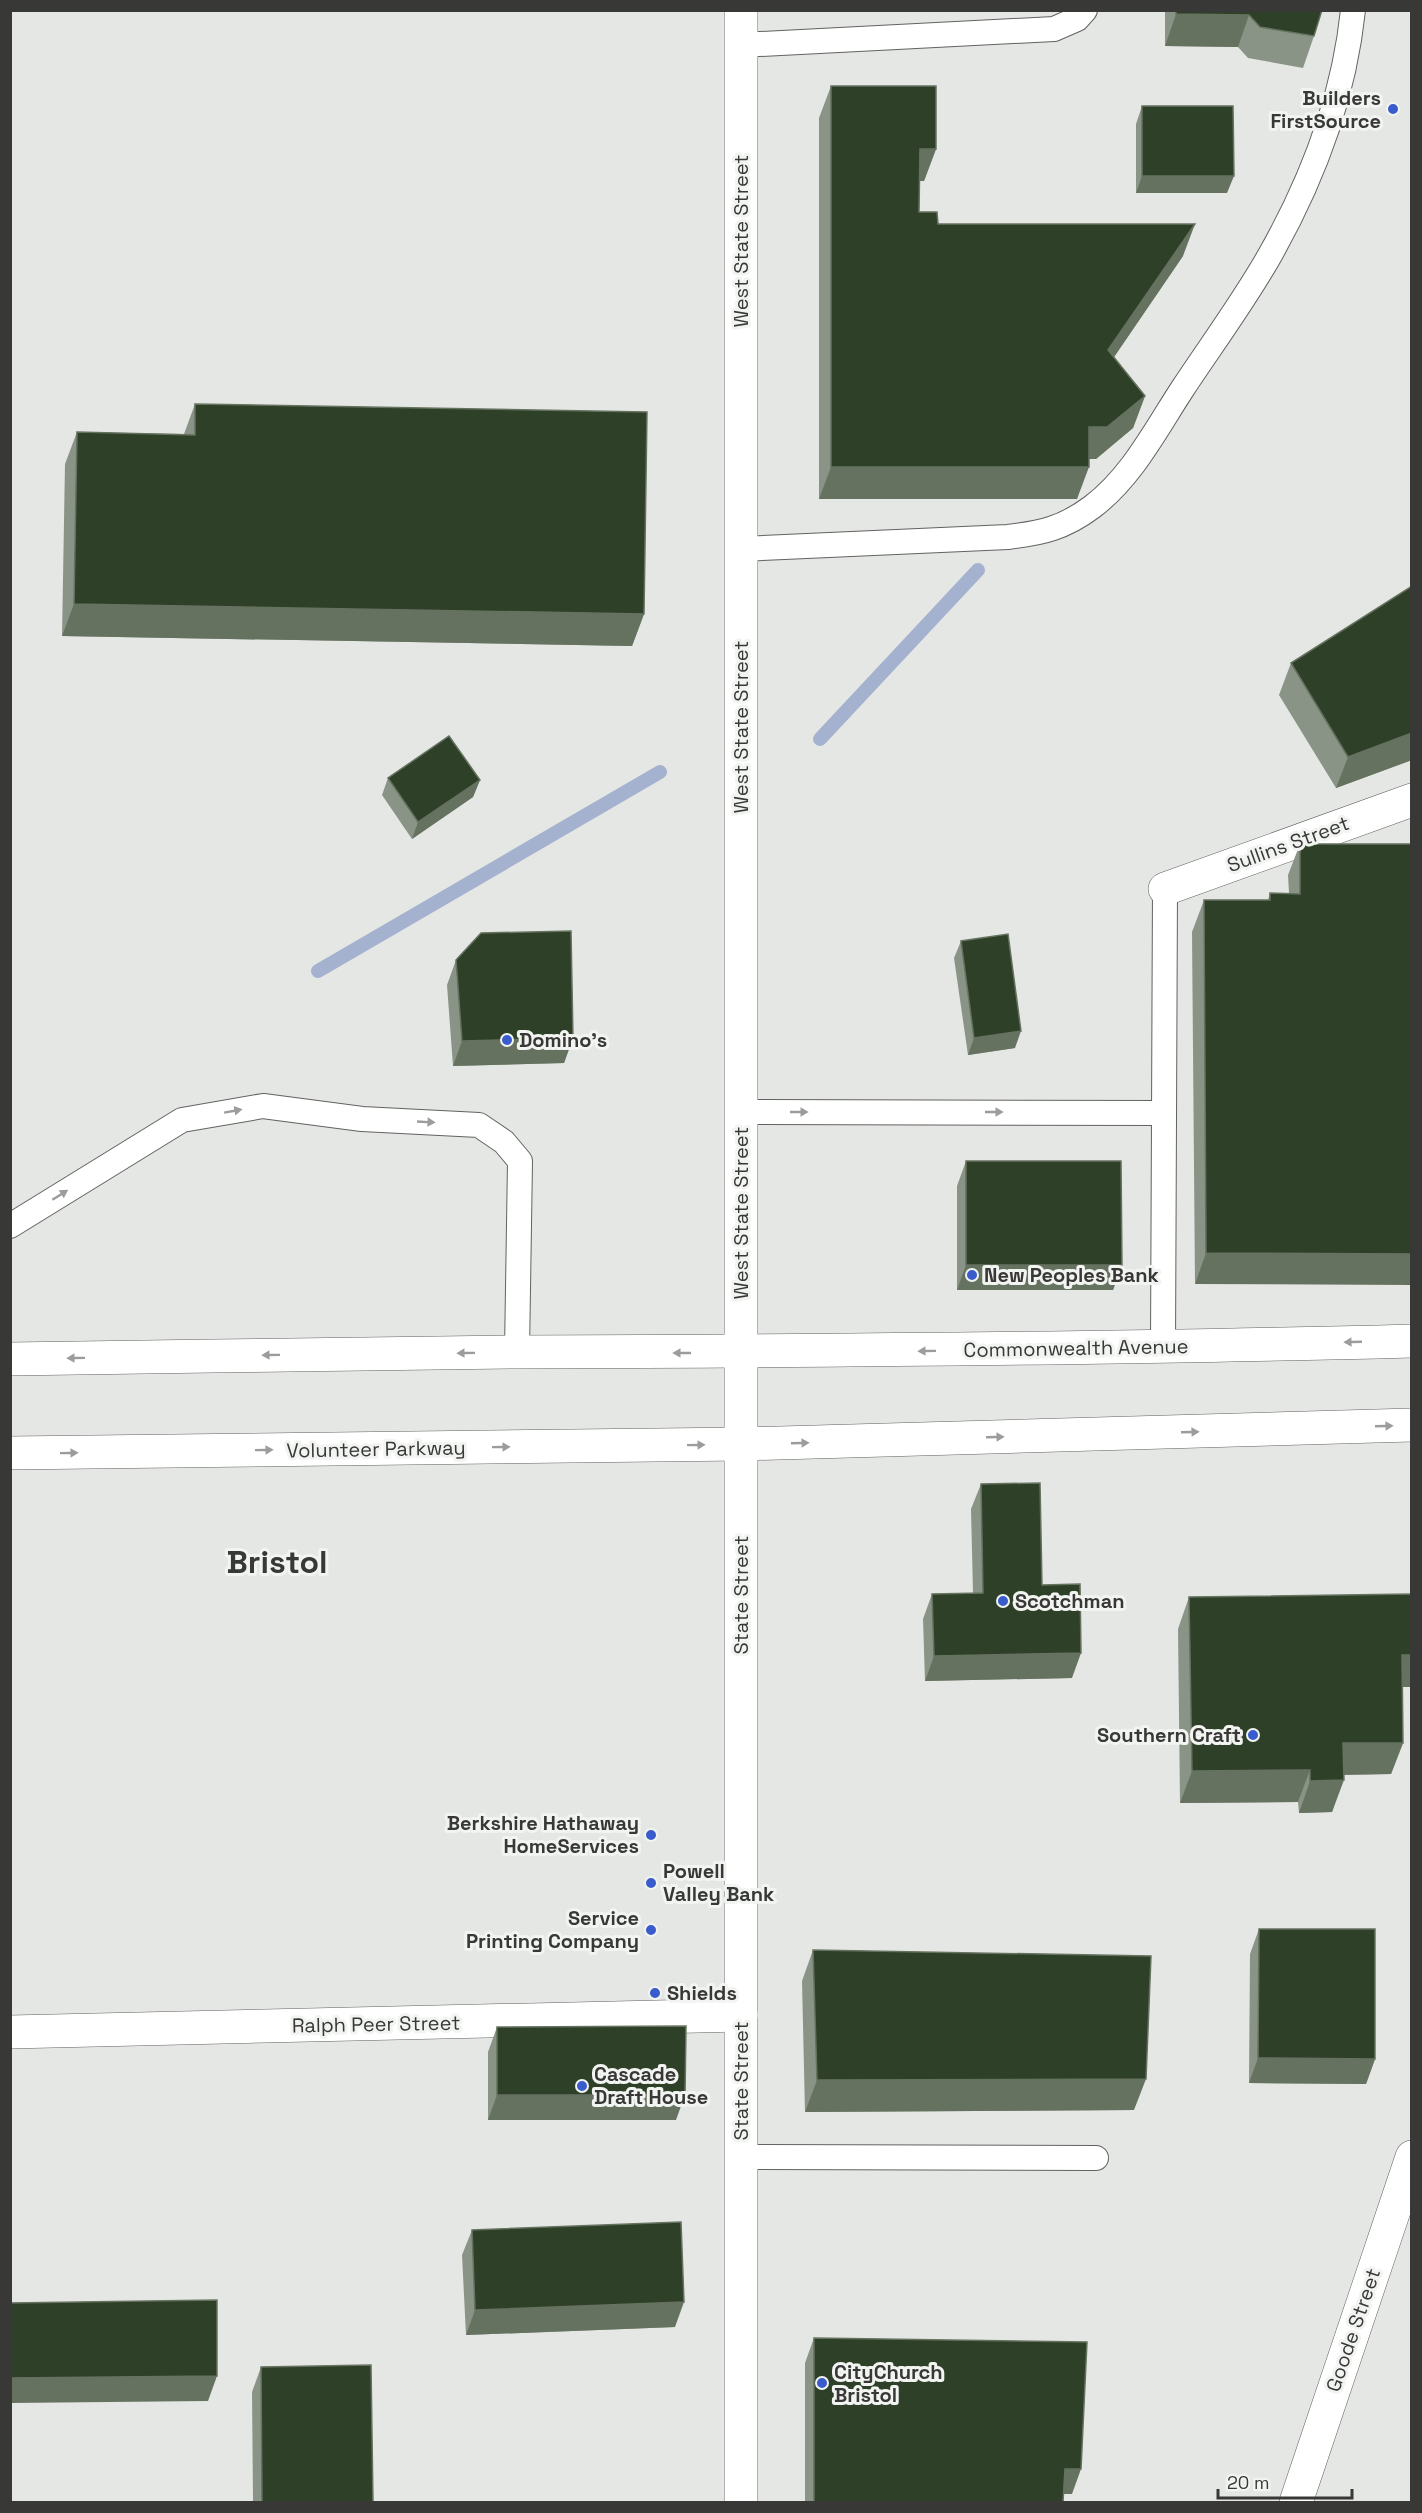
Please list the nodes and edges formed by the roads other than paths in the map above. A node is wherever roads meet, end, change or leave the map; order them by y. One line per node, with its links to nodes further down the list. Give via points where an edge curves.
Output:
1 (741, 10): 4 (main road, West State Street)
2 (1085, 10): 4 (lane, via 1077,19 1054,28)
3 (1353, 10): 5 (lane, via 1350,45 1330,123 1300,199 1269,257 1128,472 1093,506 1060,527 1037,533)
4 (741, 45): 5 (main road, West State Street)
5 (741, 549): 8 (main road, West State Street)
6 (1412, 800): 7 (main road, Sullins Street)
7 (1165, 889): 9 (lane)
8 (741, 1112): 9 (lane, one-way to 9); 14 (main road, West State Street)
9 (1164, 1113): 12 (lane)
10 (10, 1226): 13 (lane, one-way to 13, via 182,1120 263,1106 362,1119 479,1125 504,1142 520,1161)
11 (1412, 1341): 12 (main road, Commonwealth Avenue, one-way to 12)
12 (1163, 1347): 14 (main road, Commonwealth Avenue, one-way to 14)
13 (517, 1352): 14 (main road, one-way to 13); 15 (main road, one-way to 15)
14 (741, 1353): 17 (main road, West State Street)
15 (10, 1359)
16 (1412, 1425): 17 (main road, one-way to 16)
17 (741, 1444): 18 (main road, Volunteer Parkway, one-way to 17); 19 (main road, State Street)
18 (10, 1453)
19 (741, 2015): 20 (main road, Ralph Peer Street); 21 (main road, State Street)
20 (10, 2032)
21 (741, 2157): 23 (lane); 24 (main road, State Street)
22 (1412, 2157): 25 (main road, Goode Street)
23 (1096, 2158)
24 (741, 2502)
25 (1296, 2502)

